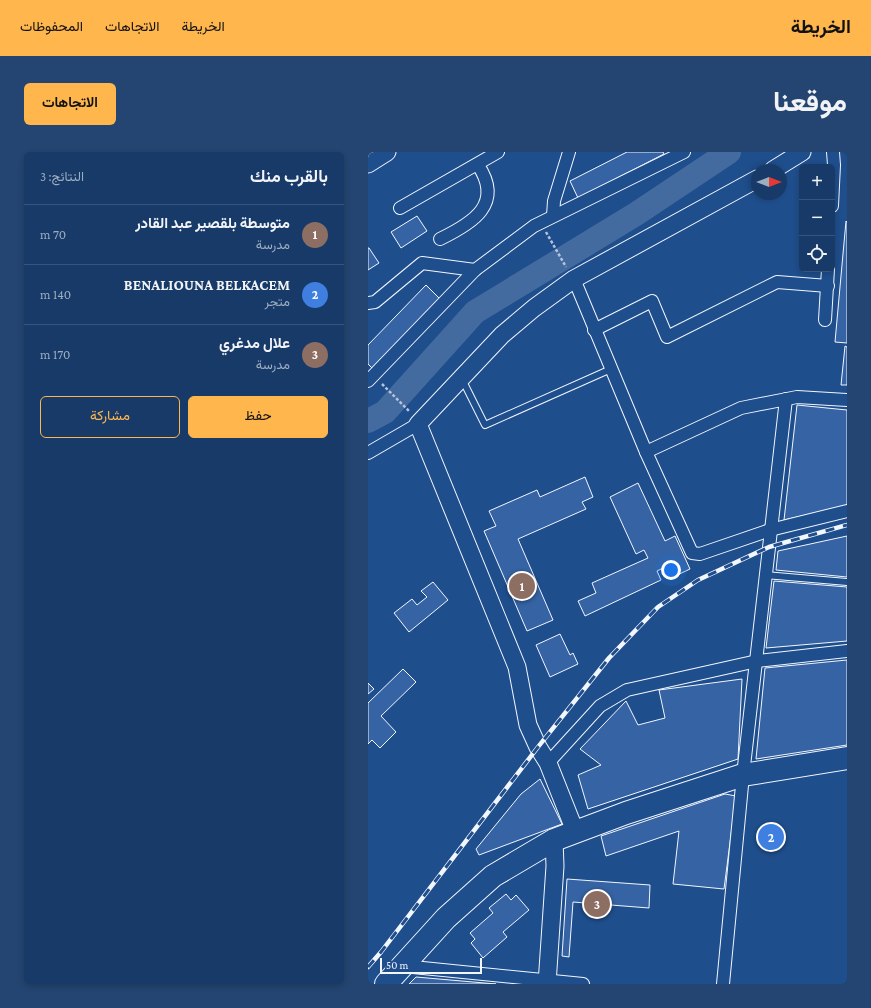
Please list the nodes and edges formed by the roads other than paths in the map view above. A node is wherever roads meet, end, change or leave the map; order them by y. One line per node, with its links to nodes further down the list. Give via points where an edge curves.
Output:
1 (387, 152): 7 (street)
2 (498, 152): 9 (street)
3 (570, 152): 13 (street, via 554,201)
4 (684, 152): 13 (street)
5 (802, 152): 8 (street)
6 (833, 152): 11 (street)
7 (368, 164)
8 (783, 164)
9 (478, 165): 12 (street); 14 (street, via 488,184 489,195 484,209 469,224)
10 (751, 182): 17 (street)
11 (832, 200)
12 (400, 208)
13 (553, 216): 15 (street, via 534,226)
14 (440, 238)
15 (475, 270): 19 (street, via 422,263 375,302); 24 (street)
16 (828, 272): 18 (street)
17 (571, 275): 21 (street); 23 (street, via 502,336)
18 (828, 286): 20 (street); 21 (street, via 776,282 667,337 652,301)
19 (368, 303)
20 (826, 320)
21 (594, 330): 22 (street)
22 (611, 369): 23 (lane, via 485,425); 28 (street)
23 (461, 377): 27 (street)
24 (373, 380)
25 (786, 400): 26 (street, via 797,397); 28 (street, via 741,408); 31 (street)
26 (847, 400)
27 (414, 418): 29 (street); 37 (street, via 517,667 528,725)
28 (646, 452): 31 (street, via 692,553 700,554)
29 (368, 453)
30 (847, 511): 31 (street)
31 (770, 530): 32 (street)
32 (765, 575): 33 (lane); 35 (street)
33 (847, 582)
34 (847, 650): 35 (street)
35 (757, 661): 37 (street, via 627,690 600,706); 38 (street)
36 (847, 758): 38 (highway)
37 (548, 763): 39 (street)
38 (743, 775): 39 (highway); 45 (street)
39 (575, 831): 40 (highway)
40 (554, 840): 41 (highway, via 493,876 446,918); 42 (street)
41 (403, 966): 42 (street); 43 (highway)
42 (547, 982): 44 (street)
43 (386, 984)
44 (583, 984)
45 (723, 984)

